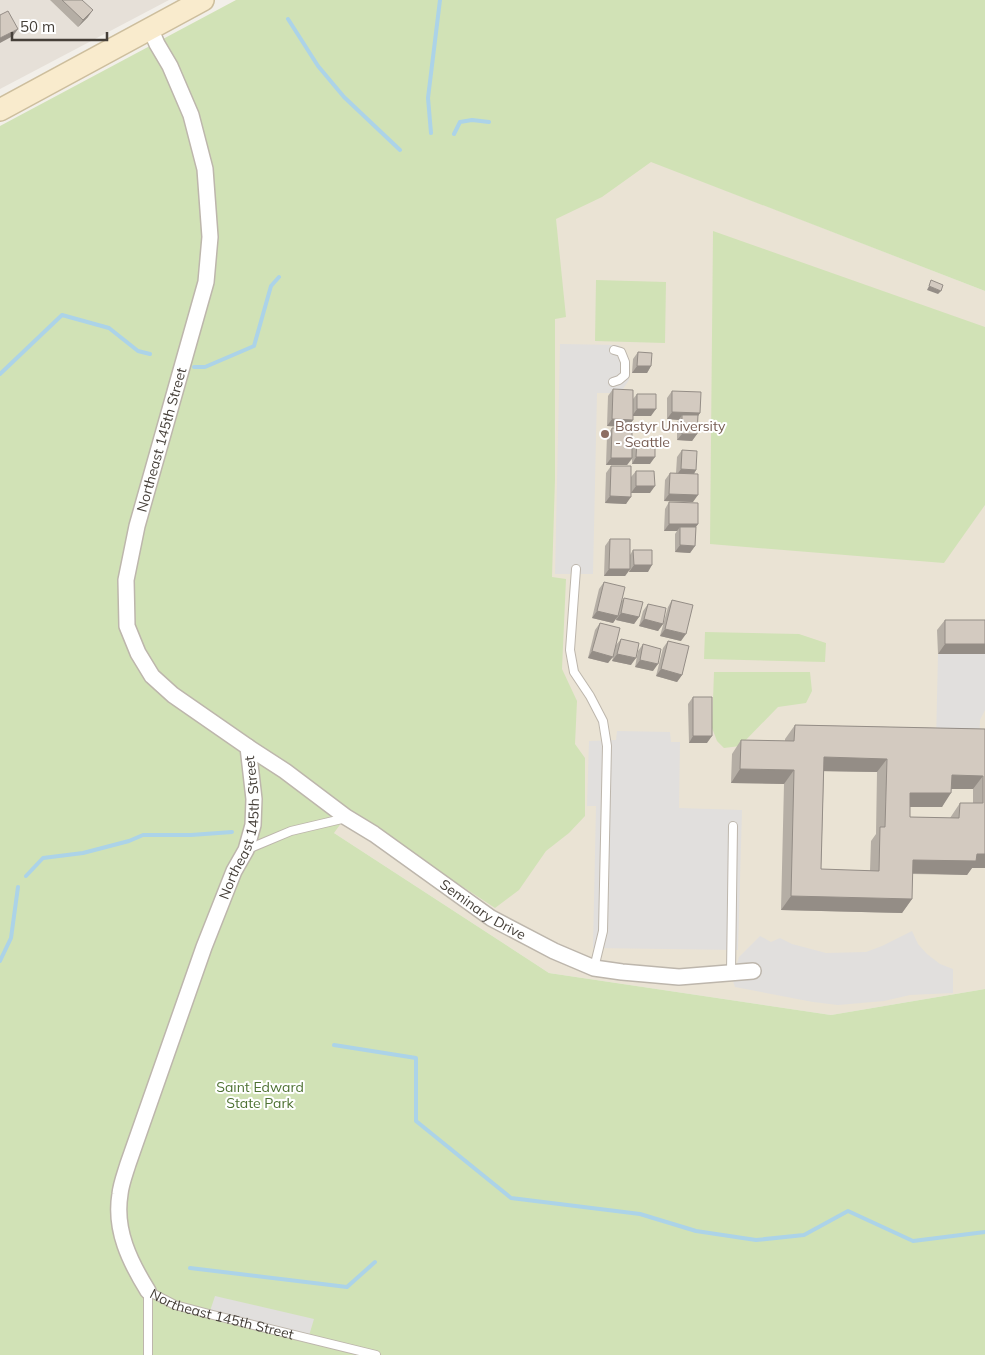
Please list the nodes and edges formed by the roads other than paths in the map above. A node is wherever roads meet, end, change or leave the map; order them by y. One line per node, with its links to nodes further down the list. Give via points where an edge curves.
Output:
1 (203, 0): 2 (main road)
2 (150, 28): 3 (main road); 7 (street, Northeast 145th Street, via 191,115 205,169 210,238 206,282 126,580 127,626 152,676 173,695)
3 (0, 110)
4 (614, 350): 5 (lane, via 621,352 626,375)
5 (614, 382)
6 (576, 569): 11 (lane, via 570,650 574,672 603,721 607,746 603,931)
7 (248, 747): 8 (street, Seminary Drive); 10 (street, Northeast 145th Street, via 254,799 253,825)
8 (346, 818): 10 (lane, via 291,831); 11 (street, Seminary Drive, via 374,834 492,918)
9 (733, 826): 13 (lane)
10 (246, 850): 14 (street, Northeast 145th Street, via 234,871 204,947 119,1195 124,1246)
11 (594, 968): 13 (street, Seminary Drive, via 679,977)
12 (753, 971): 13 (street, Seminary Drive)
13 (731, 972)
14 (148, 1291): 15 (lane); 16 (lane, Northeast 145th Street, via 175,1305)
15 (148, 1355)
16 (376, 1355)

